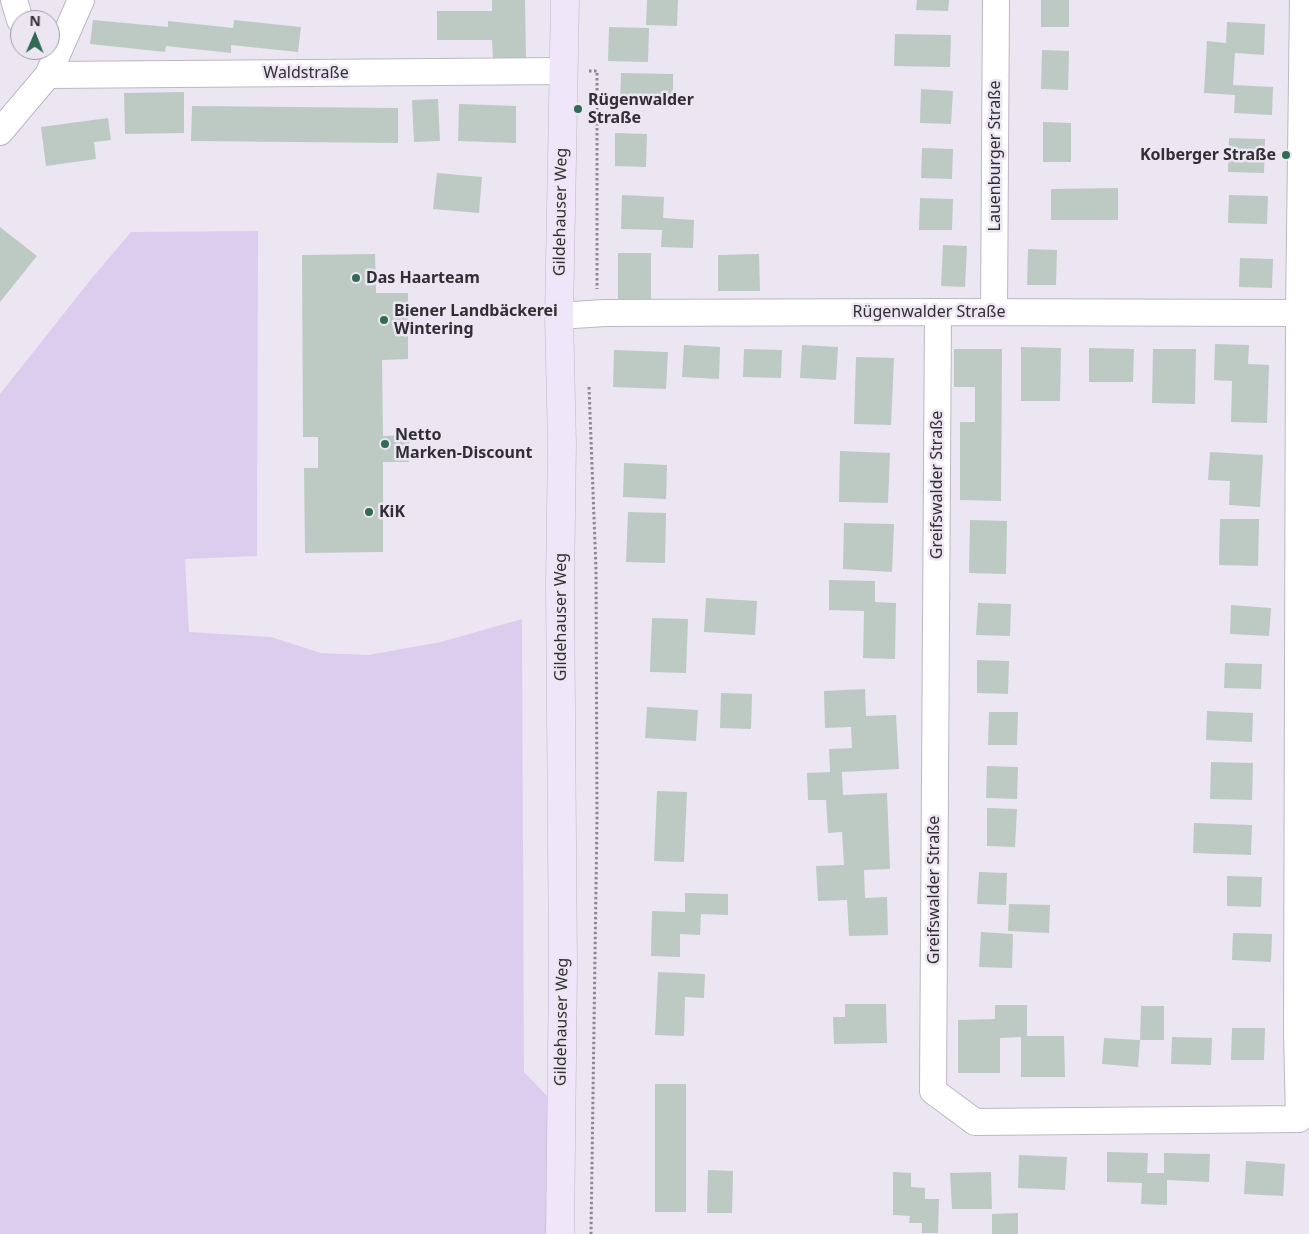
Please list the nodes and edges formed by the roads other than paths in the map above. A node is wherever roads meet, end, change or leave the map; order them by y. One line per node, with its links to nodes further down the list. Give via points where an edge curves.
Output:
1 (81, 0): 7 (street)
2 (566, 0): 6 (street, Gildehauser Weg)
3 (996, 0): 10 (street, Lauenburger Straße)
4 (1303, 0): 11 (street)
5 (40, 60): 7 (street)
6 (564, 71): 7 (street, Waldstraße); 12 (street, Gildehauser Weg)
7 (48, 76): 8 (street)
8 (0, 132)
9 (938, 312): 10 (street, Rügenwalder Straße); 12 (street, Rügenwalder Straße, via 604,313); 13 (street, Greifswalder Straße, via 933,1091 976,1122 1299,1120)
10 (994, 312): 11 (street, Rügenwalder Straße)
11 (1299, 313): 13 (street)
12 (559, 316): 14 (street, Gildehauser Weg, via 563,968)
13 (1303, 1033)
14 (560, 1234)

